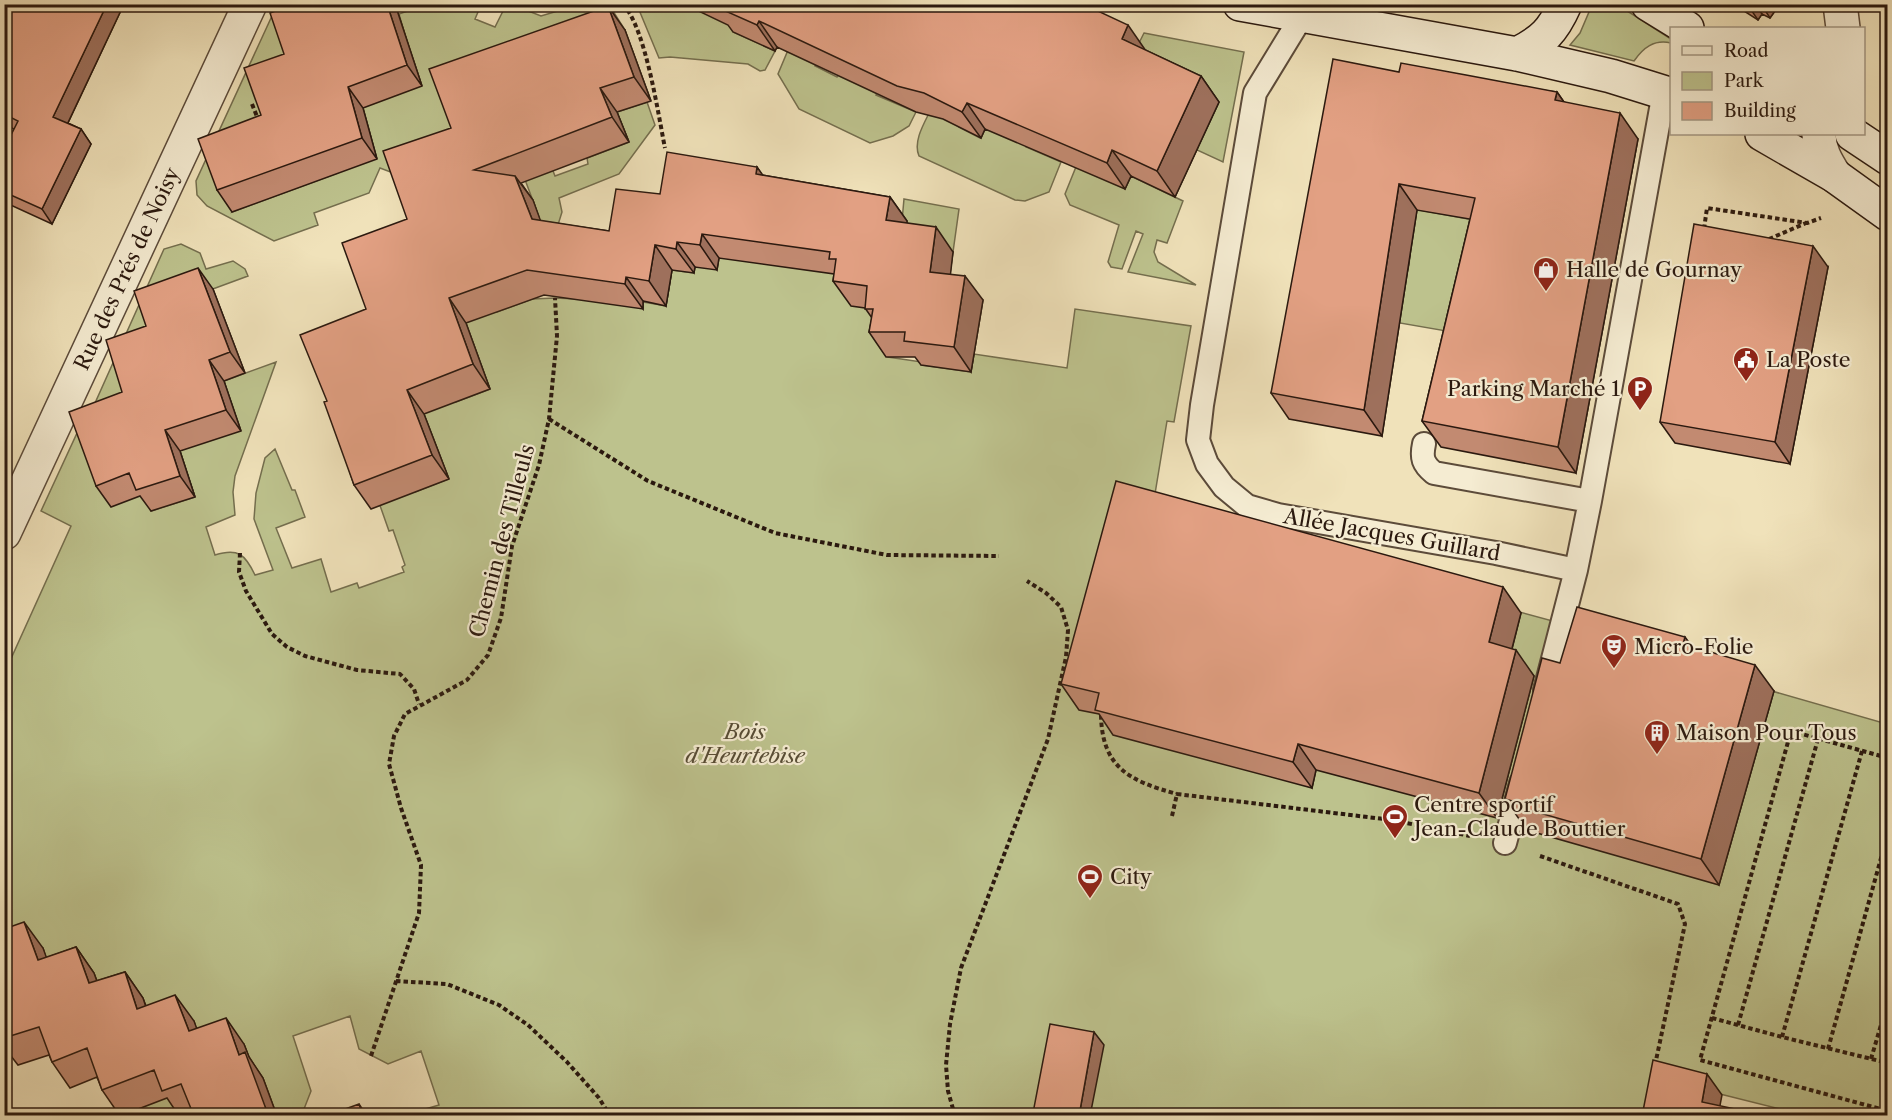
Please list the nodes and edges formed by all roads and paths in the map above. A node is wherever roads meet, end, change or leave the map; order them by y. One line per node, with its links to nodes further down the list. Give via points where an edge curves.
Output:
1 (250, 4): 29 (main road, Rue des Prés de Noisy)
2 (623, 4): 17 (path, via 648,61)
3 (1240, 4): 7 (main road)
4 (1565, 4): 10 (main road, via 1545,38)
5 (1648, 4): 8 (main road)
6 (1840, 4): 9 (main road)
7 (1302, 16): 10 (main road); 32 (lane, Allée Jacques Guillard, via 1255,93 1202,405 1198,440 1207,464 1224,488 1247,506)
8 (1685, 27)
9 (1843, 27)
10 (1517, 54): 11 (main road)
11 (1669, 87): 28 (lane)
12 (250, 98): 13 (path)
13 (261, 126)
14 (1764, 135): 19 (main road)
15 (1819, 135): 19 (main road, via 1824,159)
16 (1853, 135): 18 (main road)
17 (665, 148)
18 (1887, 158)
19 (1835, 176): 20 (main road)
20 (1887, 214)
21 (1827, 215): 22 (path)
22 (1807, 223): 23 (path, via 1707,208); 24 (path)
23 (1703, 237)
24 (1761, 242)
25 (555, 298): 26 (path, Chemin des Tilleuls)
26 (549, 418): 31 (path, via 648,481 775,533 887,555); 34 (path, Chemin des Tilleuls, via 539,465 512,546 501,618 488,655 467,680)
27 (1424, 444): 28 (lane, via 1422,456 1434,473)
28 (1590, 501): 32 (lane)
29 (4, 533)
30 (240, 553): 34 (path, via 239,572 246,591 272,634 287,647 357,670 400,674 414,689)
31 (999, 556)
32 (1576, 570): 36 (lane)
33 (1027, 581): 59 (path, via 1061,607 1068,630 1066,657 1048,740 961,968 946,1065)
34 (420, 704): 45 (path, Chemin des Tilleuls, via 405,714 394,736 389,764 421,865 419,913)
35 (1101, 715): 41 (path, via 1101,736 1110,758 1128,776)
36 (1538, 716)
37 (1818, 739): 38 (path); 47 (path, via 1791,731); 48 (path)
38 (1862, 751): 39 (path); 49 (path)
39 (1887, 758)
40 (1526, 762): 44 (lane)
41 (1177, 795): 42 (path); 44 (path, via 1392,820)
42 (1172, 816)
43 (1887, 833): 50 (path)
44 (1505, 843): 54 (path, via 1678,904 1685,924)
45 (396, 981): 51 (path, Chemin des Tilleuls); 56 (path, via 447,984 499,1005 528,1025 567,1062)
46 (1887, 1001): 52 (path)
47 (1712, 1018): 48 (path); 55 (path, via 1700,1060)
48 (1738, 1025): 49 (path)
49 (1782, 1037): 50 (path)
50 (1828, 1049): 52 (path)
51 (371, 1056)
52 (1871, 1059): 53 (path)
53 (1887, 1063)
54 (1654, 1071)
55 (1887, 1111)
56 (610, 1116)
57 (826, 1116): 58 (path, via 852,1111)
58 (876, 1116)
59 (955, 1116)

